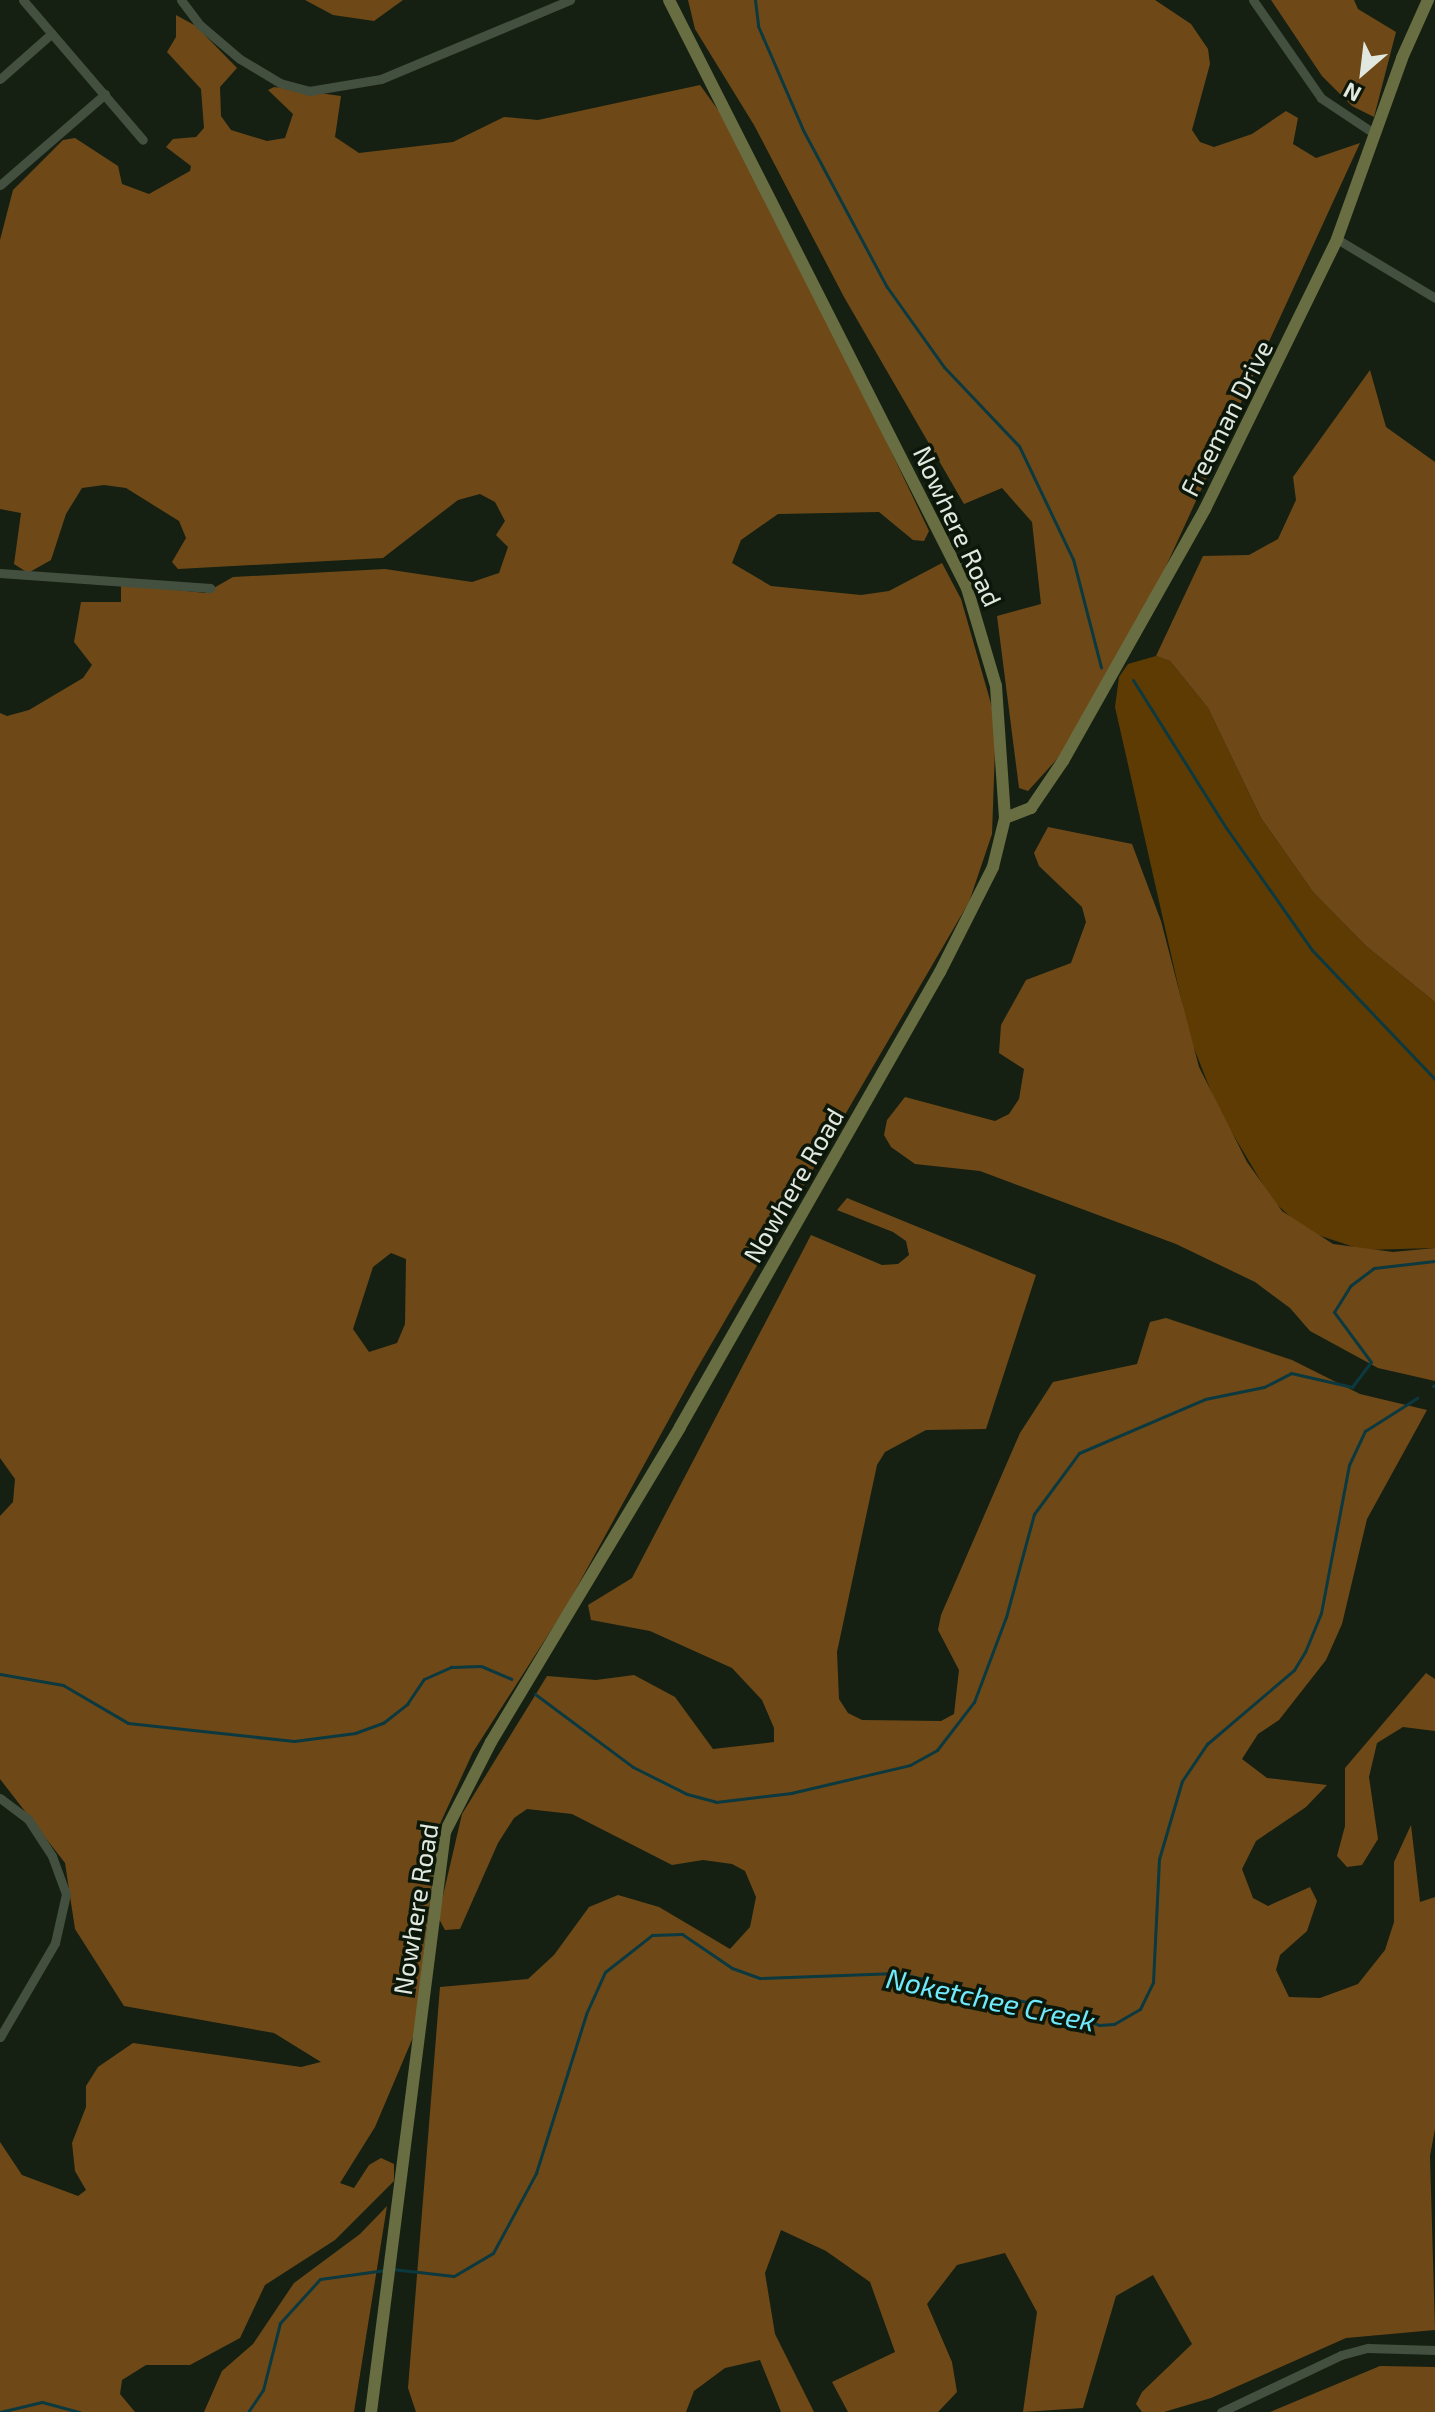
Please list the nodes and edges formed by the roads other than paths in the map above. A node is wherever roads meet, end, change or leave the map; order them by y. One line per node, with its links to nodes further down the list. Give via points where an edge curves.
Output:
1 (23, 0): 7 (street)
2 (181, 0): 3 (street, via 212,37 249,65 309,91 381,79)
3 (570, 0)
4 (669, 0): 17 (street, Nowhere Road, via 967,588 996,686)
5 (1253, 0): 10 (street, via 1312,89)
6 (1428, 0): 10 (street, Freeman Drive)
7 (52, 33): 8 (street); 9 (street)
8 (0, 79)
9 (105, 94): 11 (street); 12 (street)
10 (1375, 134): 13 (street, Freeman Drive)
11 (143, 140)
12 (0, 185)
13 (1337, 239): 14 (street); 17 (street, Freeman Drive, via 1205,509 1104,690 1038,799 1024,813)
14 (1435, 298)
15 (0, 573): 16 (street)
16 (210, 588)
17 (1005, 818): 21 (street, Nowhere Road, via 993,867 940,972 463,1791 445,1832)
18 (0, 1798): 19 (street, via 28,1819 52,1856 66,1894 55,1943)
19 (0, 2037)
20 (1435, 2350): 22 (street, via 1368,2348 1341,2355)
21 (371, 2412)
22 (1221, 2412)

